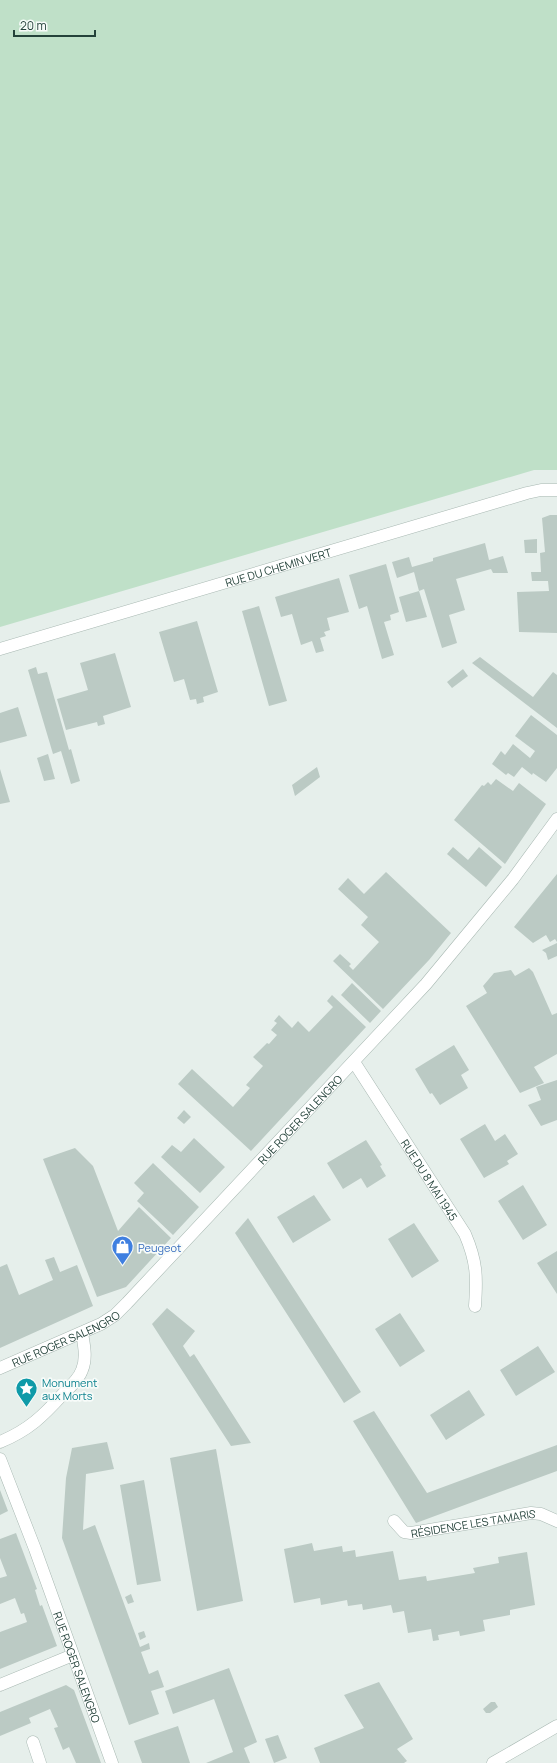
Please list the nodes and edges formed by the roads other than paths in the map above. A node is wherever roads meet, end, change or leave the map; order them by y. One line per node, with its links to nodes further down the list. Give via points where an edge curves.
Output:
1 (557, 490): 2 (street, RUE DU CHEMIN VERT, via 527,493)
2 (0, 649)
3 (557, 819): 4 (street, RUE ROGER SALENGRO, via 513,879 442,966)
4 (354, 1062): 5 (street, RUE DU 8 MAI 1945, via 465,1234 477,1278); 6 (street, RUE ROGER SALENGRO, via 127,1303 101,1324)
5 (475, 1306)
6 (82, 1333): 7 (street, RUE ROGER SALENGRO); 8 (street, via 85,1360 76,1380 33,1425)
7 (0, 1368)
8 (0, 1442)
9 (0, 1459): 12 (street, RUE ROGER SALENGRO)
10 (394, 1520): 11 (street, RÉSIDENCE LES TAMARIS, via 404,1532 411,1533 531,1513 541,1514)
11 (557, 1522)
12 (73, 1655): 13 (street); 17 (street, RUE ROGER SALENGRO)
13 (0, 1685)
14 (557, 1726): 18 (street)
15 (33, 1742): 16 (street)
16 (40, 1763)
17 (112, 1763)
18 (492, 1763)

